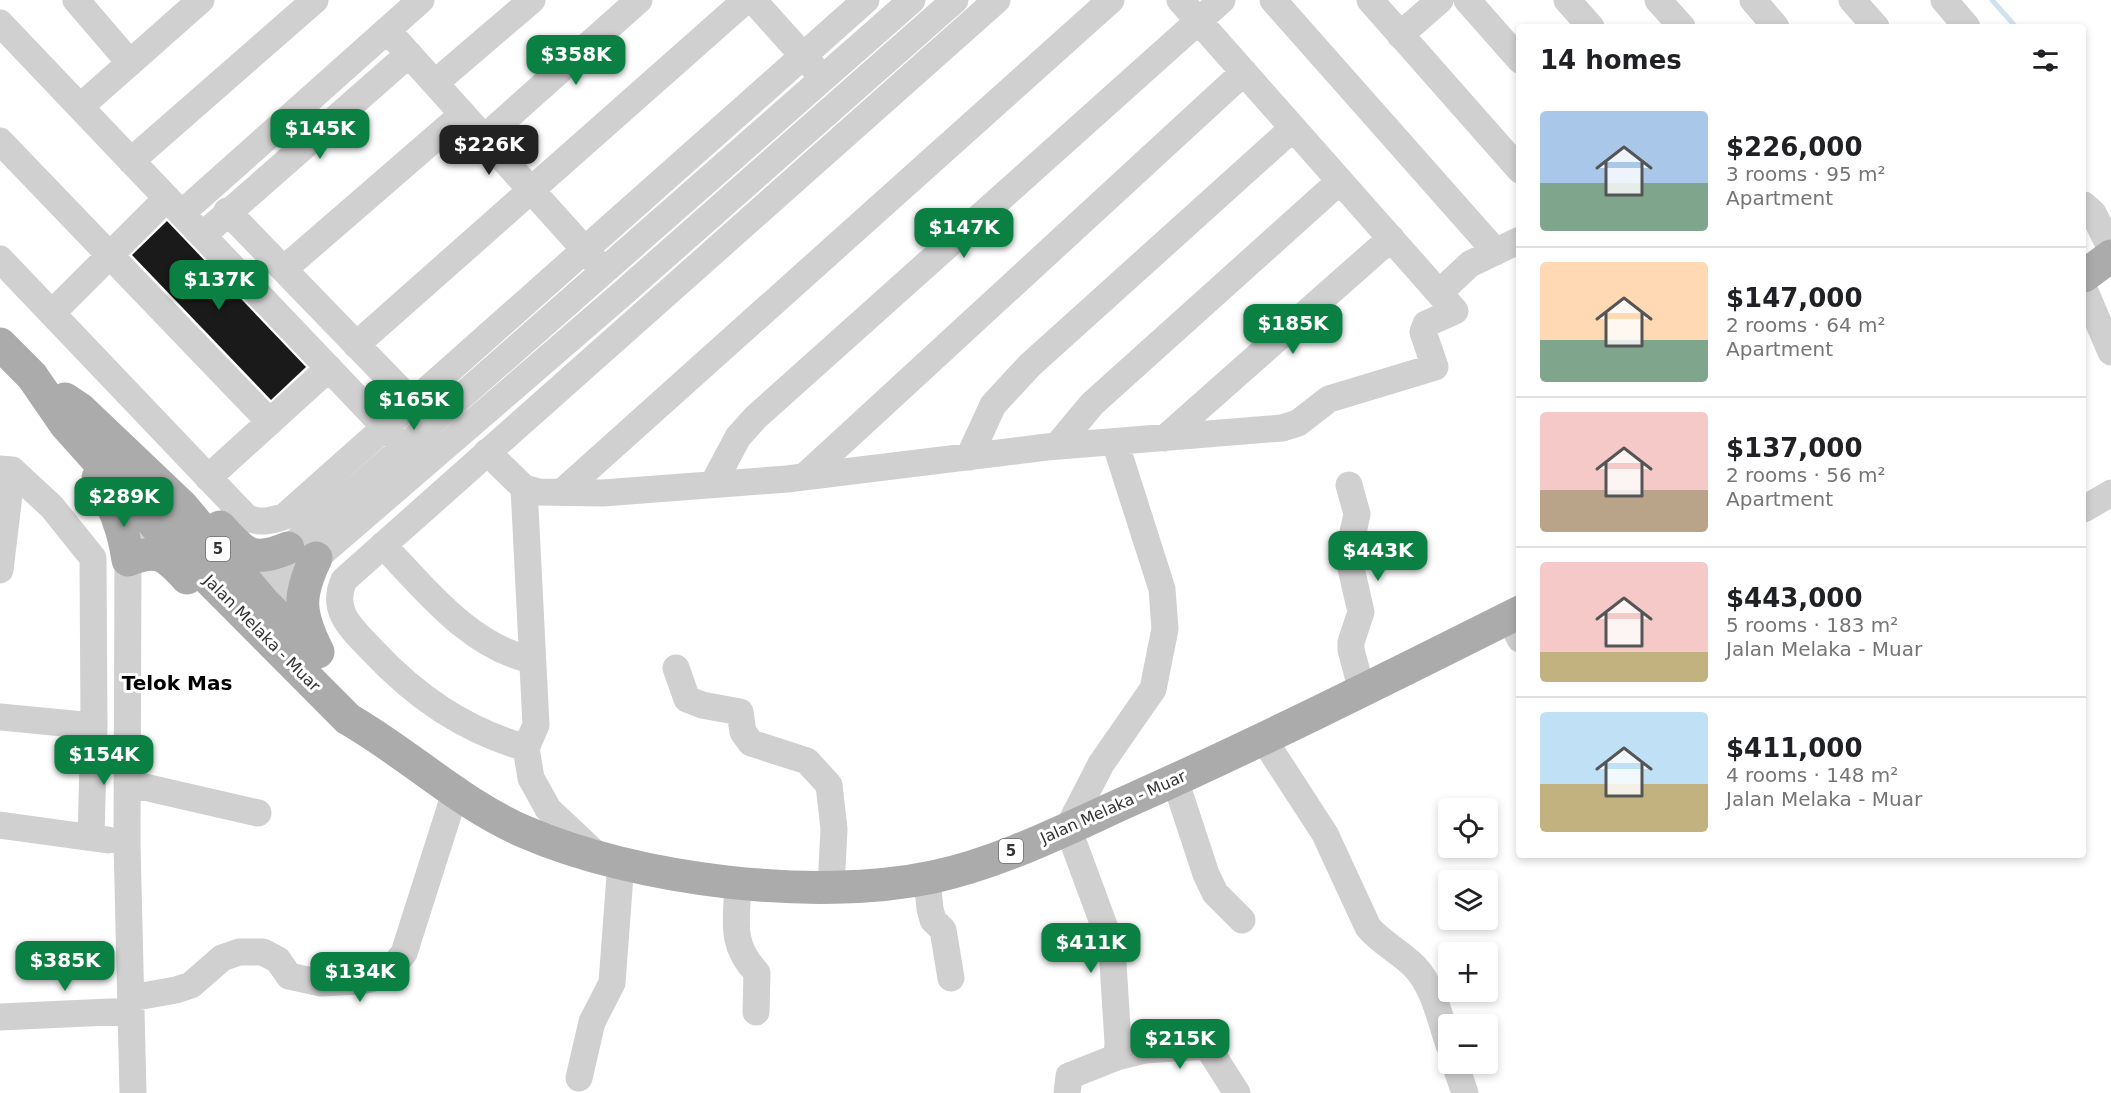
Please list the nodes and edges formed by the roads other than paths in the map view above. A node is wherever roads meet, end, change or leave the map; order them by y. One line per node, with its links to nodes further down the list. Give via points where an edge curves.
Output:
1 (76, 0): 37 (street)
2 (315, 0): 46 (street)
3 (421, 0): 32 (street)
4 (531, 0): 40 (street)
5 (639, 0): 44 (street)
6 (746, 0): 49 (street)
7 (753, 0): 36 (street)
8 (866, 0): 36 (street)
9 (912, 0): 39 (street)
10 (955, 0): 65 (street)
11 (997, 0): 82 (street)
12 (1111, 0): 89 (street)
13 (1180, 0): 25 (street)
14 (1222, 0): 25 (street)
15 (1273, 0): 58 (street)
16 (1370, 0): 33 (street)
17 (1440, 0): 33 (street)
18 (1467, 0): 35 (street)
19 (1567, 0): 27 (street)
20 (1658, 0): 28 (street)
21 (1753, 0): 29 (street)
22 (1852, 0): 30 (street)
23 (1944, 0): 31 (street)
24 (188, 4): 37 (street)
25 (1199, 21): 38 (street); 86 (street, via 756,417 738,437)
26 (0, 23): 41 (street)
27 (1588, 24)
28 (1679, 24)
29 (1773, 24)
30 (1873, 24)
31 (1964, 24)
32 (387, 30): 34 (street); 50 (street)
33 (1400, 35): 47 (street)
34 (409, 54): 40 (street); 52 (street)
35 (1516, 55)
36 (803, 56): 39 (street); 56 (street)
37 (130, 63): 41 (street)
38 (1244, 72): 43 (street); 84 (street)
39 (822, 78): 63 (street)
40 (435, 83): 42 (street)
41 (80, 107): 46 (street)
42 (463, 114): 44 (street); 62 (street)
43 (1293, 128): 48 (street); 81 (street, via 1030,365 993,405)
44 (484, 138): 49 (street)
45 (0, 141): 59 (street)
46 (131, 161): 50 (street)
47 (1516, 166)
48 (1341, 181): 54 (street); 80 (street, via 1092,404)
49 (531, 190): 56 (street); 69 (street)
50 (175, 206): 53 (street); 59 (street)
51 (2086, 207): 57 (street)
52 (227, 211): 53 (street); 62 (street)
53 (203, 235): 72 (street)
54 (1390, 238): 67 (street); 77 (street)
55 (1516, 242): 58 (street)
56 (584, 249): 63 (street); 73 (street)
57 (2111, 249)
58 (1496, 252): 67 (street, via 1470,264)
59 (110, 255): 68 (street); 75 (street)
60 (2111, 255): 64 (main road)
61 (0, 259): 68 (street)
62 (284, 269): 69 (street)
63 (603, 270): 65 (street); 76 (street)
64 (2086, 274)
65 (623, 293): 78 (street)
66 (2086, 294): 71 (street)
67 (1447, 302): 77 (street, via 1423,332 1436,367 1329,399 1298,423 1282,428)
68 (52, 314): 85 (street)
69 (357, 345): 73 (street)
70 (3, 351): 74 (main road, Jalan Melaka - Muar / 5)
71 (2111, 352)
72 (330, 368): 75 (street); 76 (street)
73 (412, 402): 76 (street)
74 (72, 416): 91 (main road, Jalan Melaka - Muar / 5); 93 (main road, Jalan Melaka - Muar / 5); 95 (main road, via 122,429 145,448 238,548 251,556); 96 (main road, via 110,497 124,535)
75 (270, 422): 85 (street)
76 (394, 437): 85 (street, via 285,516 271,521 254,522 246,517); 95 (street)
77 (1165, 438): 79 (street)
78 (451, 442): 82 (street); 95 (street)
79 (1114, 442): 80 (street); 114 (street, via 1162,589 1165,629 1153,689 1101,764)
80 (1058, 446): 81 (street)
81 (969, 457): 84 (street)
82 (480, 459): 88 (street); 94 (street)
83 (6, 469): 97 (street); 105 (street, via 52,507 93,558)
84 (804, 477): 86 (street)
85 (208, 478)
86 (713, 484): 89 (street, via 603,493)
87 (1349, 485): 103 (street, via 1358,514 1348,555 1361,612 1351,650)
88 (524, 488): 89 (street); 100 (street)
89 (562, 492)
90 (2111, 493): 92 (street)
91 (182, 506): 93 (street); 98 (main road, Jalan Melaka - Muar / 5)
92 (2086, 508)
93 (158, 528): 96 (street); 98 (main road, Jalan Melaka - Muar / 5)
94 (383, 545): 100 (street, via 455,619 512,656); 108 (street, via 344,580 339,601 345,623 396,676 432,705 496,739)
95 (302, 553): 98 (street); 101 (main road, via 305,581 301,601 306,628)
96 (128, 560): 110 (street); 111 (main road, via 157,553 174,564 254,653 337,730 382,761)
97 (0, 570)
98 (251, 601): 101 (main road, Jalan Melaka - Muar / 5); 107 (main road, Jalan Melaka - Muar / 5, via 348,719)
99 (1516, 623): 103 (main road, Jalan Melaka - Muar / 5)
100 (532, 660): 108 (street, via 536,725)
101 (326, 665): 107 (main road, Jalan Melaka - Muar / 5)
102 (676, 668): 120 (street, via 687,699 740,712 743,732 750,743 807,761 829,785 834,829)
103 (1362, 691): 106 (main road, Jalan Melaka - Muar / 5)
104 (0, 717): 105 (street)
105 (94, 726): 115 (street)
106 (1264, 740): 109 (main road, Jalan Melaka - Muar / 5); 125 (street, via 1325,834 1368,927 1424,978)
107 (386, 741): 111 (main road, Jalan Melaka - Muar / 5)
108 (526, 748): 117 (street, via 531,778 548,809)
109 (1175, 780): 114 (main road, Jalan Melaka - Muar / 5); 121 (street, via 1215,893)
110 (127, 783): 112 (street); 116 (street)
111 (461, 799): 117 (main road, Jalan Melaka - Muar / 5, via 525,832); 123 (street, via 404,953 386,975 321,983 289,976 278,960 263,952 239,952 222,958 191,985)
112 (258, 813)
113 (0, 825): 115 (street)
114 (1068, 828): 118 (main road, Jalan Melaka - Muar / 5); 127 (street, via 1112,947)
115 (91, 837): 116 (street)
116 (127, 843): 123 (street)
117 (610, 860): 119 (main road, Jalan Melaka - Muar / 5); 129 (street, via 612,983 592,1022)
118 (927, 878): 120 (main road, Jalan Melaka - Muar / 5); 122 (street, via 930,909 933,920 943,930)
119 (738, 882): 120 (main road, Jalan Melaka - Muar / 5); 124 (street, via 737,943 742,957 757,973)
120 (831, 887)
121 (1242, 920)
122 (951, 978)
123 (131, 1005): 126 (street); 130 (street)
124 (756, 1012)
125 (1438, 1016)
126 (0, 1017)
127 (1117, 1057): 131 (street, via 1069,1076); 132 (street, via 1145,1050 1207,1046)
128 (1458, 1074): 133 (street)
129 (579, 1078)
130 (132, 1093)
131 (1067, 1093)
132 (1237, 1093)
133 (1465, 1093)

